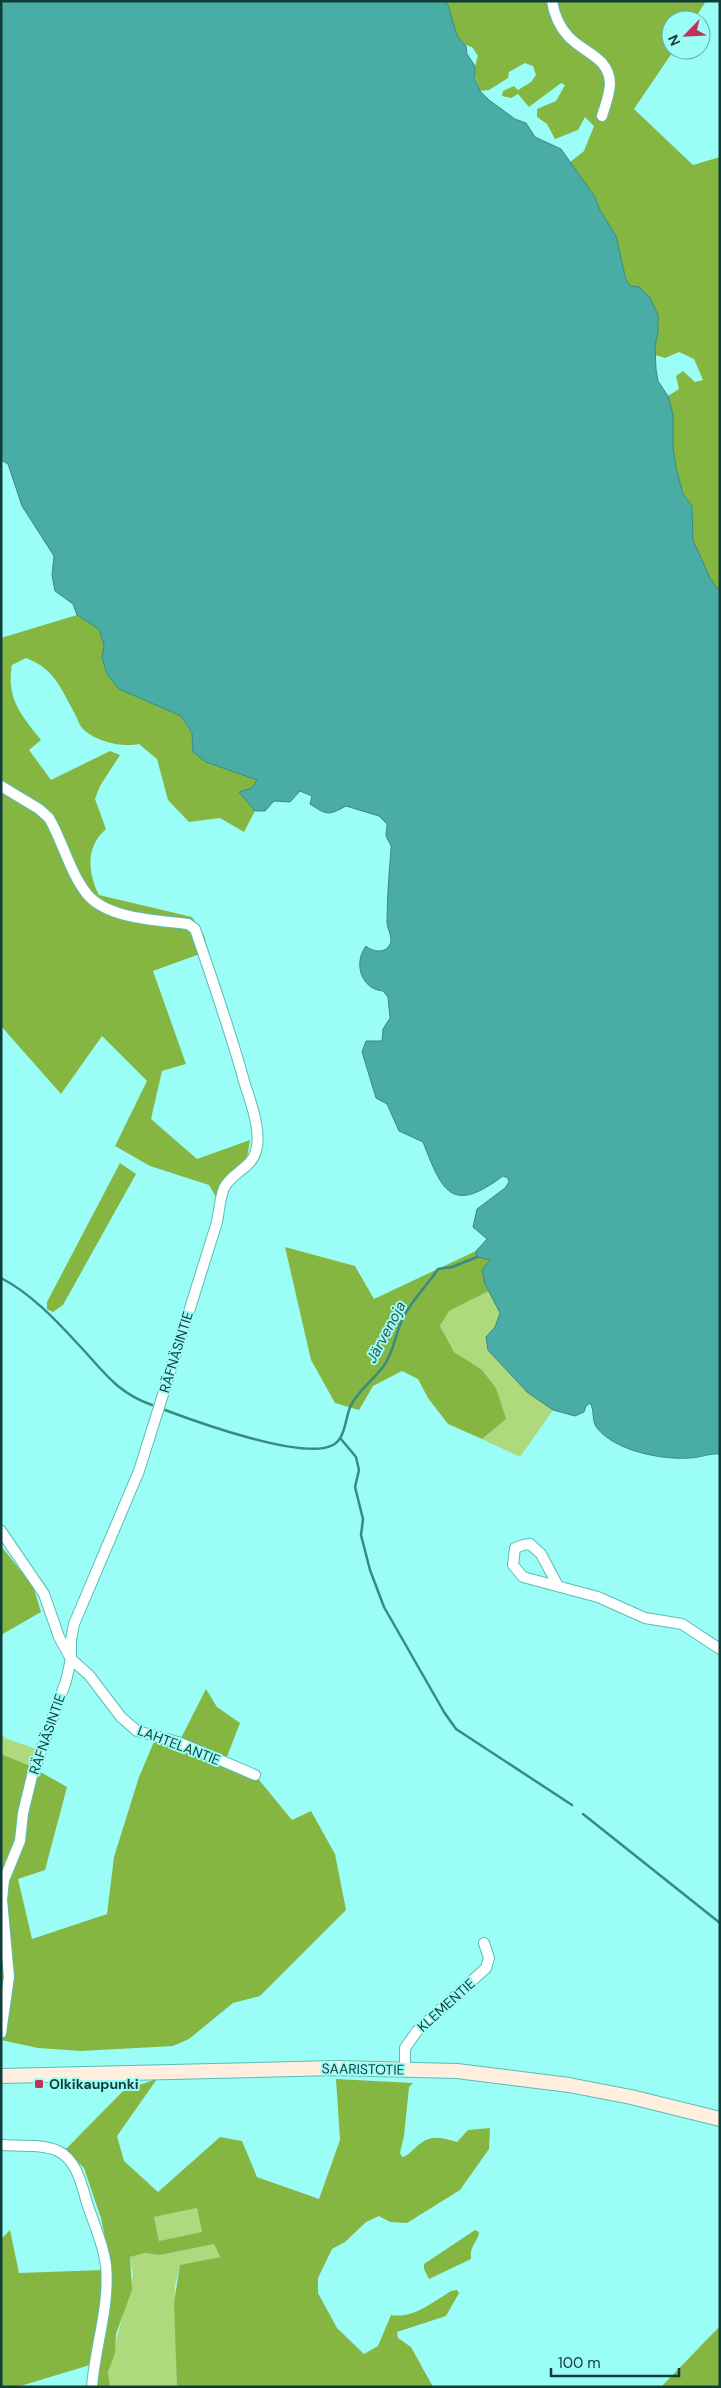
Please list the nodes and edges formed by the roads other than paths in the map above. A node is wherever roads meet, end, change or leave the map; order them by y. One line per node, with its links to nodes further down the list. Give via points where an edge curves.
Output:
1 (552, 1): 2 (street, via 568,37 595,56 608,73 609,92)
2 (602, 116)
3 (1, 786): 7 (street, RÄFNÄSINTIE, via 50,818 86,894 98,905 113,912 188,924 195,929 234,1046 257,1138 250,1164 225,1188 139,1472 74,1624)
4 (1, 1531): 7 (street, LAHTELANTIE, via 44,1594 59,1638)
5 (558, 1586): 5 (street, via 523,1577 516,1572 513,1565 515,1548 530,1544 541,1554); 6 (street, via 598,1598 645,1618 682,1624)
6 (720, 1649)
7 (71, 1659): 8 (street, LAHTELANTIE, via 137,1731 178,1742); 10 (street, RÄFNÄSINTIE, via 32,1776 20,1841 4,1880 2,1900 9,1977)
8 (255, 1775)
9 (484, 1943): 11 (street, KLEMENTIE, via 489,1958 486,1968 417,2031 406,2048)
10 (1, 2034)
11 (405, 2069): 12 (main road, SAARISTOTIE); 13 (main road, SAARISTOTIE, via 457,2071 569,2085)
12 (1, 2076)
13 (720, 2120)
14 (1, 2145): 15 (street, via 60,2152 81,2182 100,2235 106,2266 105,2310 95,2352)
15 (92, 2387)

